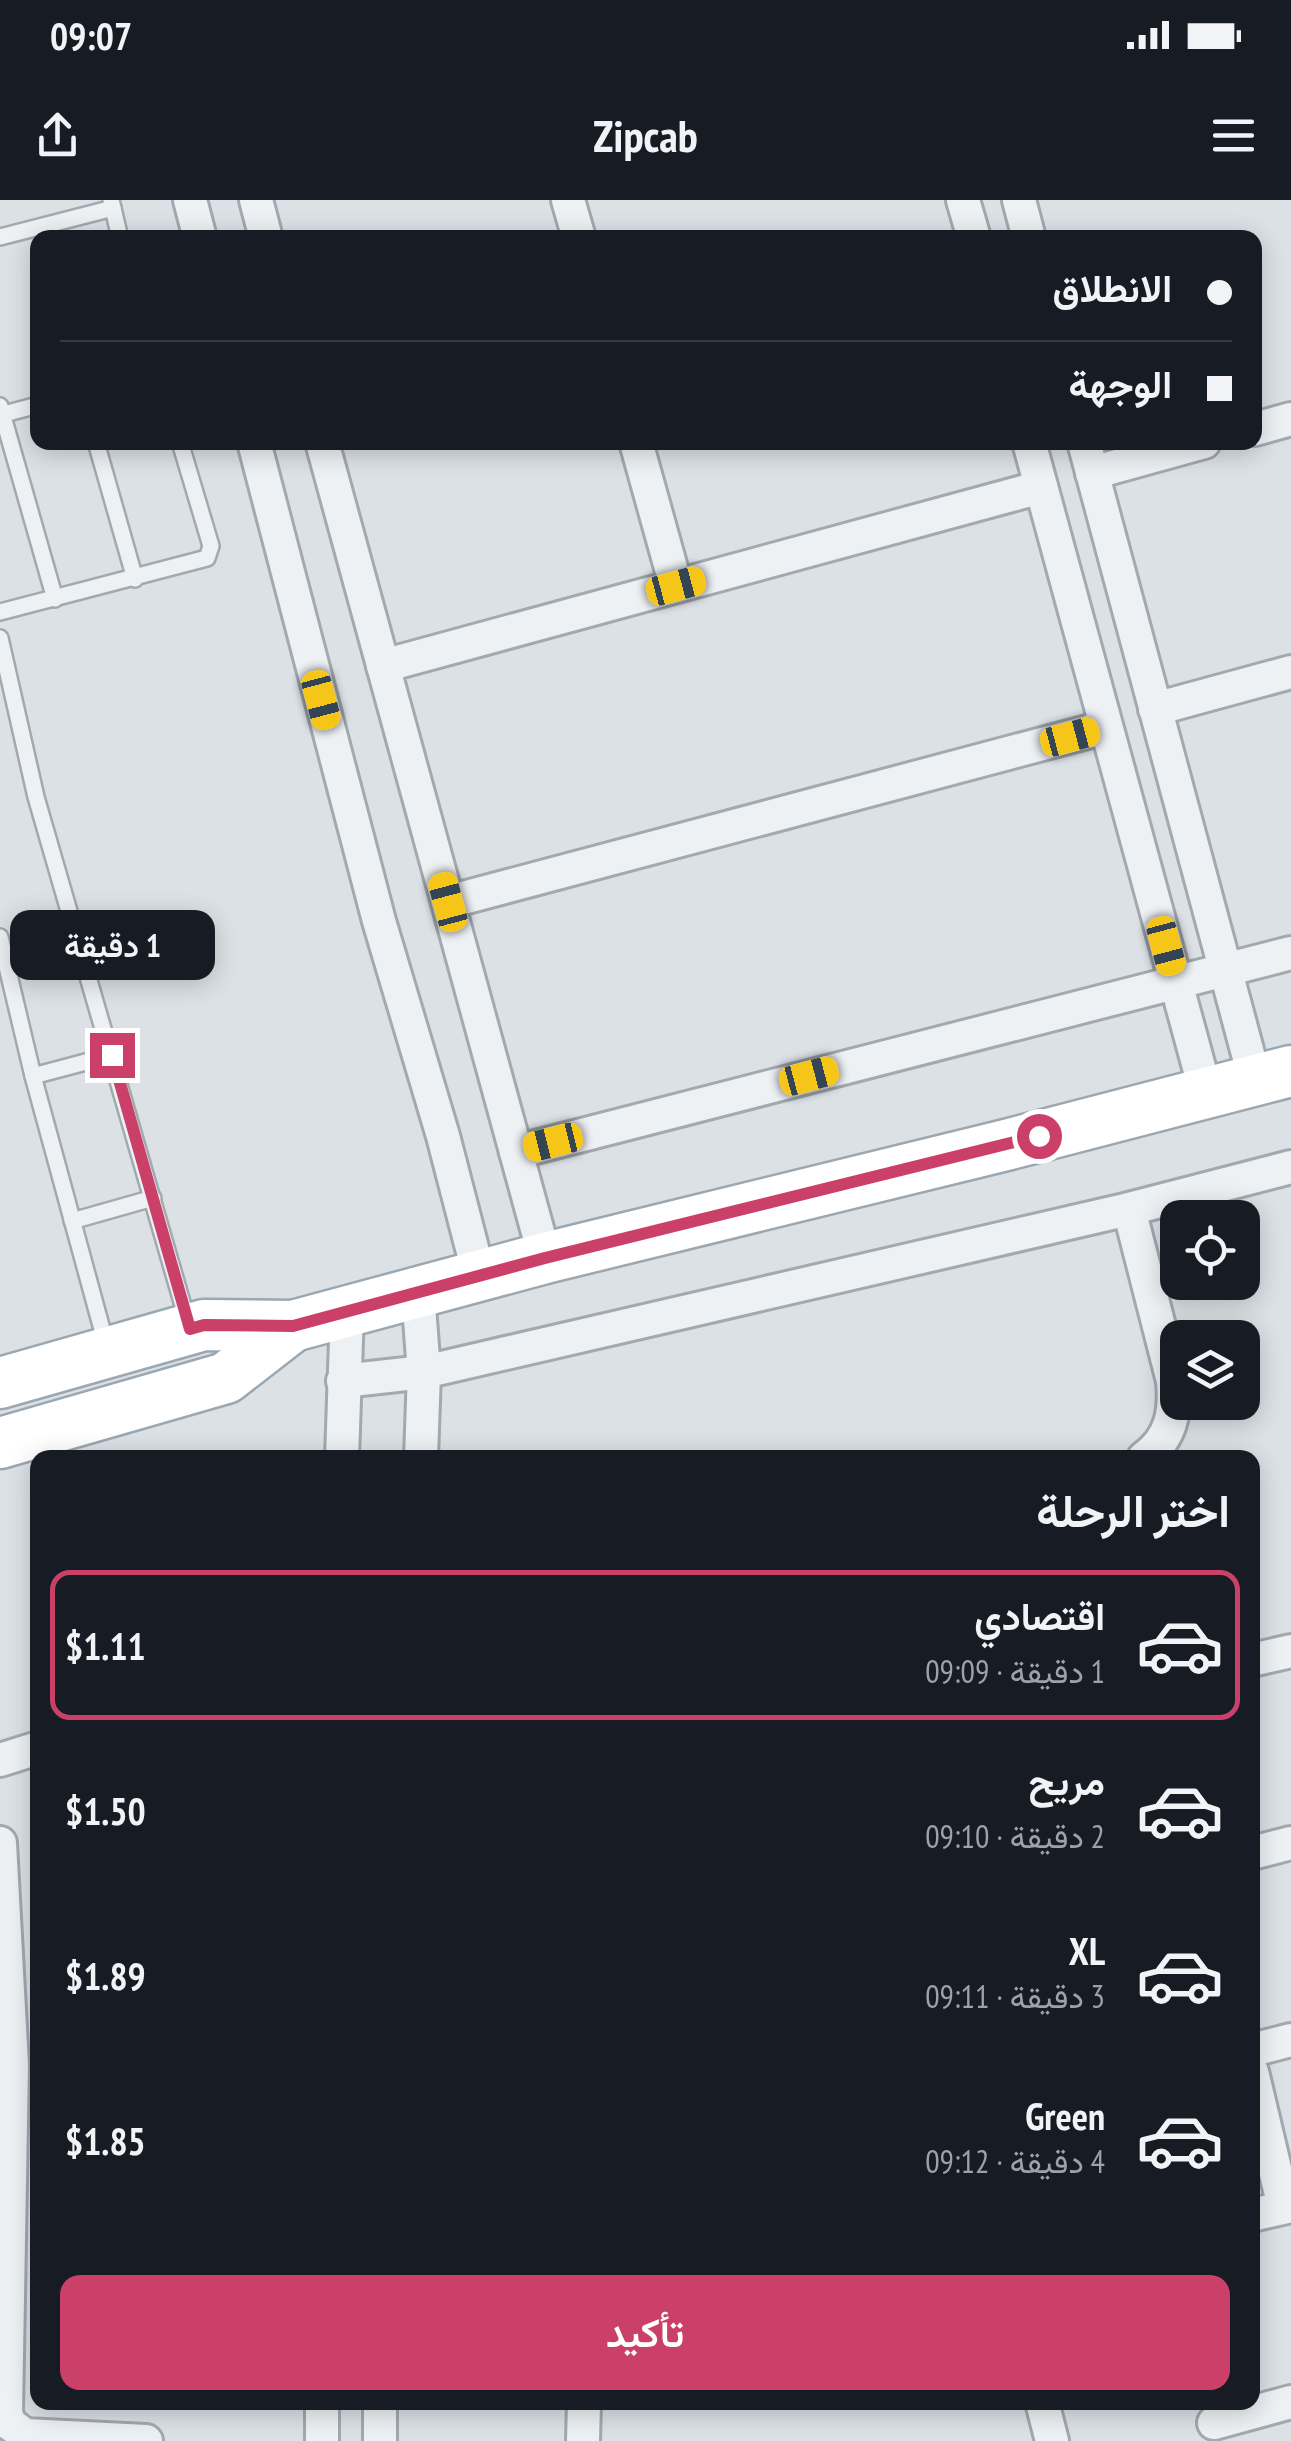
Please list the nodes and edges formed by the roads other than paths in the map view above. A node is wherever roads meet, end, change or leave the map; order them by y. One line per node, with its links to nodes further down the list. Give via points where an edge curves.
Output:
1 (190, 200): 9 (street)
2 (256, 200): 10 (street)
3 (568, 200): 11 (street)
4 (963, 200): 12 (street)
5 (1019, 200): 13 (street)
6 (112, 204): 7 (lane); 8 (lane)
7 (45, 230)
8 (118, 230)
9 (198, 230)
10 (264, 230)
11 (576, 230)
12 (972, 230)
13 (1027, 230)
14 (30, 234): 15 (lane)
15 (0, 237)
16 (30, 407): 17 (lane)
17 (1, 412): 31 (lane)
18 (1291, 419): 19 (street)
19 (1262, 427)
20 (98, 450): 29 (lane)
21 (182, 450): 29 (lane, via 211,546 207,558)
22 (256, 450): 53 (street)
23 (324, 450): 34 (street)
24 (638, 450): 30 (street)
25 (1032, 450): 28 (street)
26 (1146, 450): 27 (street)
27 (1088, 458): 36 (street)
28 (1042, 487): 30 (street); 37 (street)
29 (134, 579): 31 (lane)
30 (676, 586): 34 (street)
31 (55, 600): 32 (lane)
32 (0, 612)
33 (0, 638): 43 (lane, via 36,796)
34 (383, 666): 38 (street)
35 (1291, 672): 36 (street)
36 (1155, 709): 41 (street)
37 (1106, 727): 38 (street); 42 (street)
38 (448, 902): 47 (street)
39 (0, 937): 44 (lane)
40 (1291, 953): 41 (street)
41 (1225, 970): 42 (street); 45 (street)
42 (1175, 982): 46 (street); 47 (street)
43 (112, 1055): 44 (lane); 49 (lane)
44 (33, 1076): 51 (lane)
45 (1273, 1076): 46 (main road)
46 (1206, 1092): 52 (main road)
47 (516, 1152): 52 (street)
48 (1291, 1166): 50 (street)
49 (152, 1198): 51 (lane); 57 (lane)
50 (1129, 1209): 59 (street); 65 (street, via 1175,1400 1165,1438)
51 (72, 1221): 58 (lane)
52 (545, 1258): 53 (main road)
53 (479, 1275): 54 (main road)
54 (418, 1293): 55 (main road); 59 (street)
55 (347, 1311): 56 (main road); 60 (street)
56 (293, 1326): 57 (main road); 62 (main road, via 226,1378)
57 (190, 1329): 58 (main road)
58 (108, 1352): 61 (main road)
59 (424, 1372): 60 (street); 64 (street)
60 (343, 1381): 63 (street)
61 (0, 1384)
62 (0, 1444)
63 (342, 1450)
64 (421, 1450)
65 (1152, 1450)
66 (1291, 1650): 67 (street)
67 (1260, 1658)
68 (30, 1751): 69 (street)
69 (0, 1760)
70 (0, 1843): 75 (street)
71 (1291, 1843): 72 (street)
72 (1260, 1851)
73 (1291, 2040): 74 (street)
74 (1260, 2048)
75 (25, 2063): 84 (street, via 4,2386 10,2424 25,2435)
76 (1260, 2118): 77 (street)
77 (1276, 2209)
78 (1291, 2402): 83 (street)
79 (322, 2410): 85 (street)
80 (380, 2410): 86 (street)
81 (584, 2410): 87 (street)
82 (1044, 2410): 88 (street)
83 (1214, 2422)
84 (146, 2441)
85 (322, 2441)
86 (380, 2441)
87 (583, 2441)
88 (1052, 2441)

